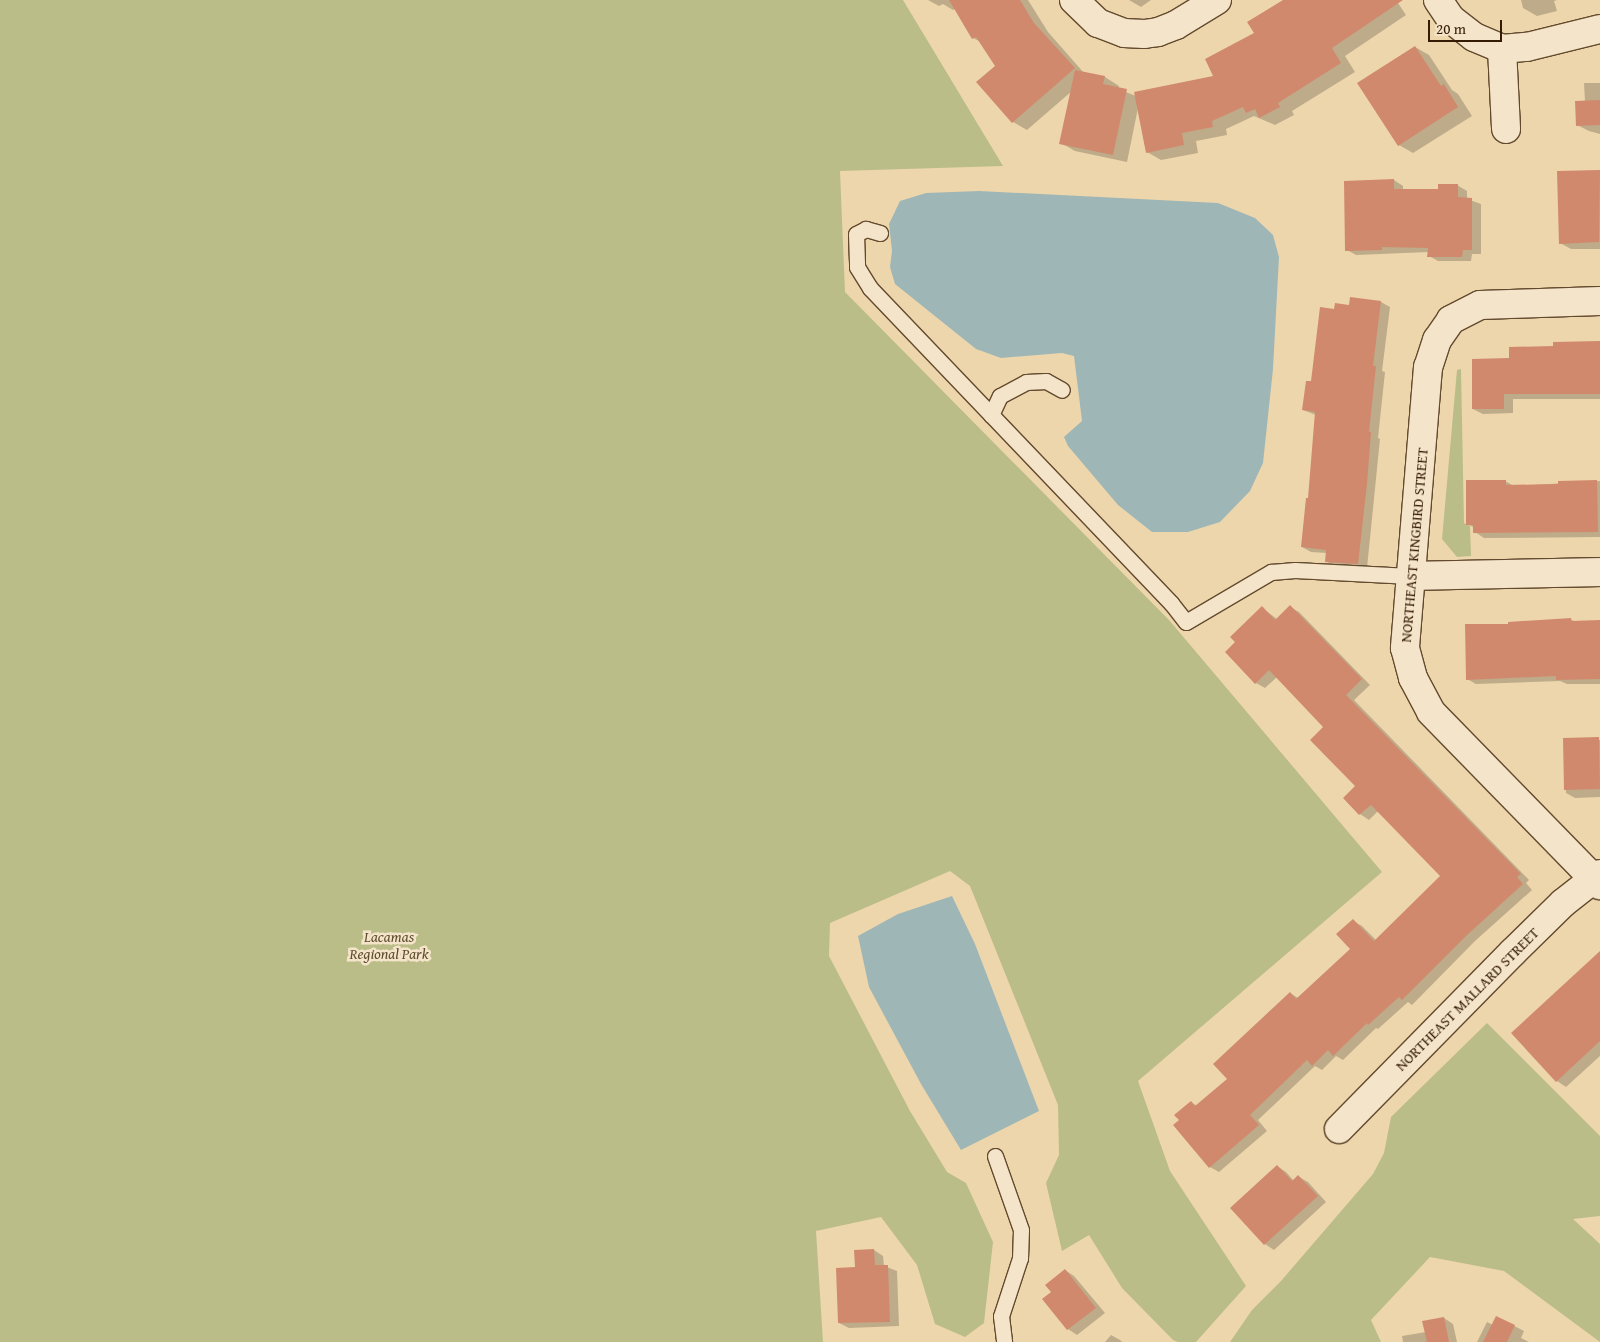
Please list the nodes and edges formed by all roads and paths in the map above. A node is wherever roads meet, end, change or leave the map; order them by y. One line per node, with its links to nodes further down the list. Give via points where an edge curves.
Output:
1 (1074, 0): 2 (street, via 1098,23 1124,33 1144,34 1176,25)
2 (1217, 0)
3 (1438, 0): 5 (street, via 1451,19 1474,37)
4 (1600, 29): 5 (street, via 1527,47)
5 (1502, 49): 6 (street)
6 (1506, 129)
7 (880, 233): 10 (lane, via 866,229 856,234 857,268 870,288)
8 (1600, 300): 12 (street, NORTHEAST KINGBIRD STREET, via 1480,306 1451,320 1437,340 1428,367)
9 (1062, 390): 10 (lane, via 1046,381 1026,382 1000,396)
10 (991, 415): 12 (lane, via 1186,622 1271,572 1295,570)
11 (1600, 572): 12 (street)
12 (1410, 576): 13 (street, NORTHEAST KINGBIRD STREET, via 1405,648 1413,678 1431,712)
13 (1598, 879): 14 (street, NORTHEAST MALLARD STREET, via 1512,953)
14 (1339, 1129)
15 (995, 1156): 16 (lane, via 1021,1230 1020,1258 1001,1316)
16 (1004, 1342)

